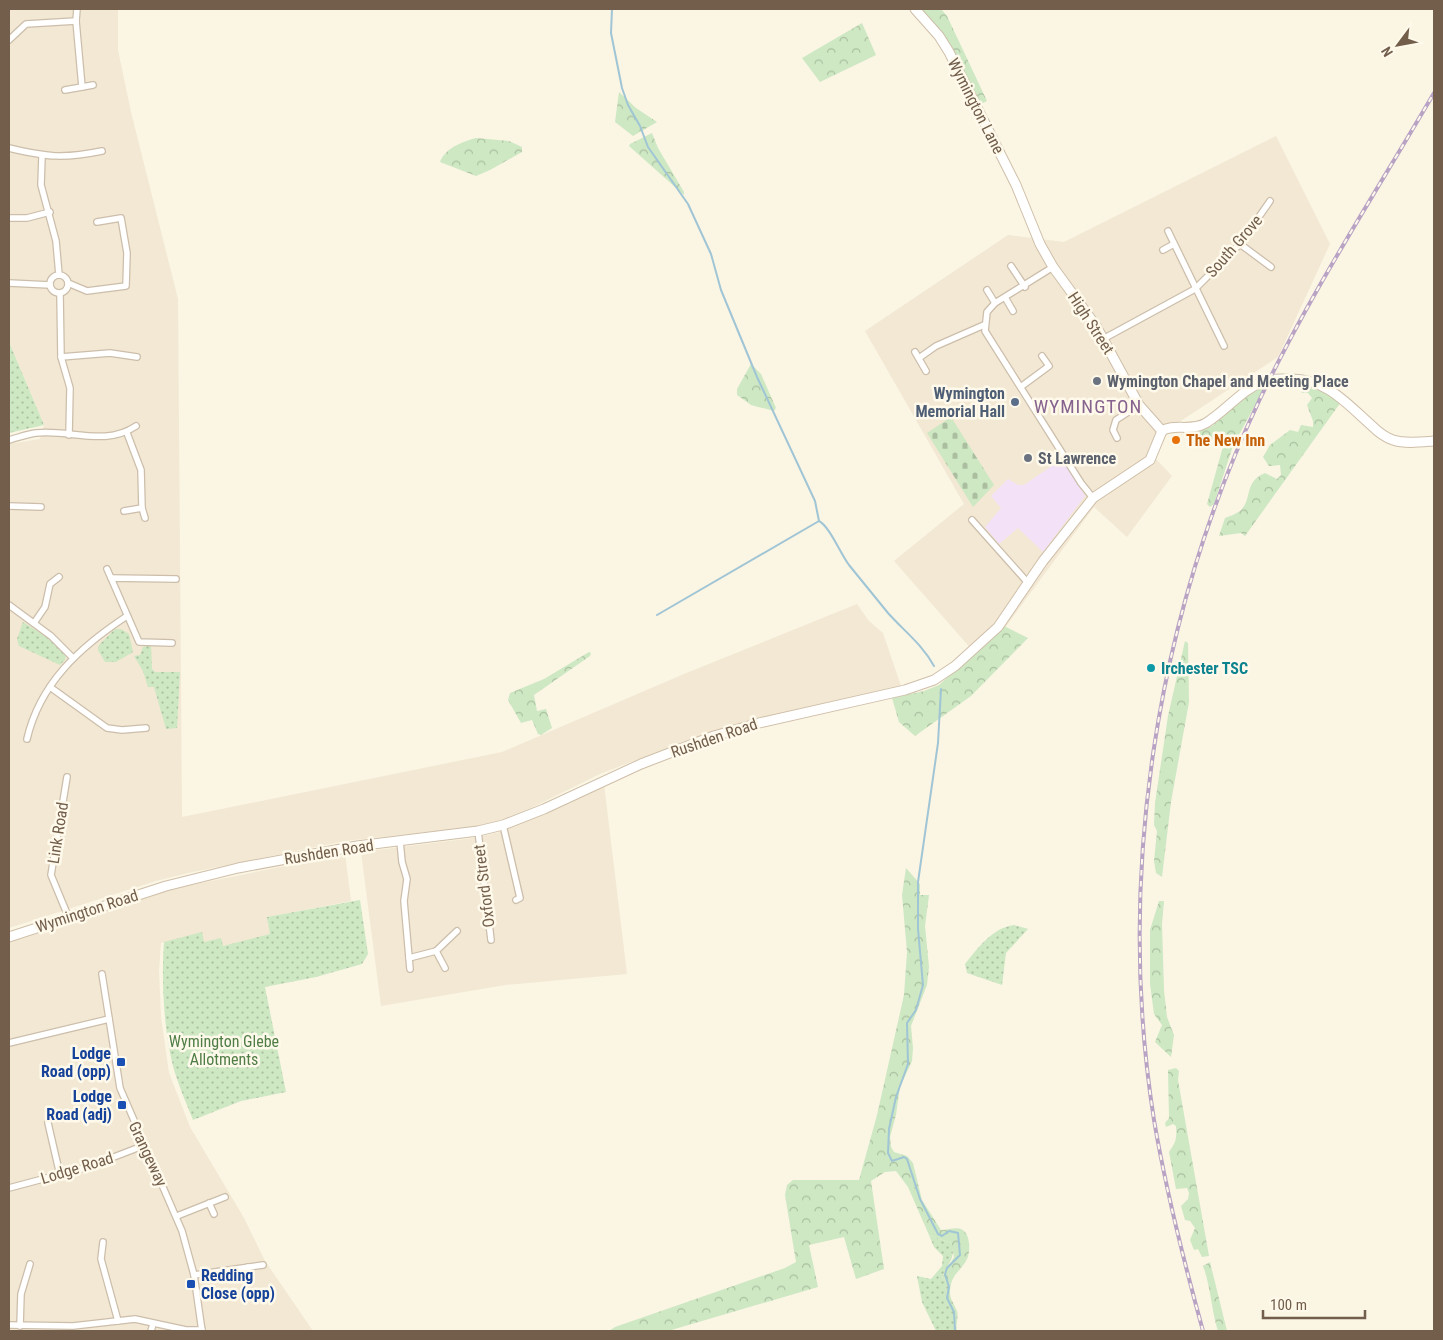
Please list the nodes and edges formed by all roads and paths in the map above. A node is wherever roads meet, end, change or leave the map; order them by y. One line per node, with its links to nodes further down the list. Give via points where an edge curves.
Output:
1 (77, 9): 3 (street)
2 (915, 9): 12 (street, Wymington Lane, via 949,52 1016,185)
3 (76, 21): 4 (street, via 26,24); 6 (street)
4 (9, 40)
5 (93, 85): 6 (street)
6 (82, 87): 7 (street)
7 (65, 90)
8 (9, 148): 10 (street)
9 (102, 151): 10 (street, via 72,157)
10 (42, 156): 13 (street, via 41,185)
11 (1270, 201): 18 (street, South Grove)
12 (1025, 211): 21 (street, High Street)
13 (50, 212): 14 (street, via 27,218); 23 (street)
14 (9, 218)
15 (97, 222): 25 (street, via 121,218 127,253 126,286 86,291)
16 (1168, 231): 17 (street, South Grove)
17 (1174, 244): 19 (street); 28 (street, South Grove)
18 (1240, 244): 22 (street); 28 (street, South Grove)
19 (1164, 250)
20 (1011, 266): 27 (street)
21 (1053, 267): 27 (street); 35 (street, High Street)
22 (1272, 267)
23 (59, 275): 25 (street); 26 (street, via 52,278)
24 (9, 283): 26 (street)
25 (68, 283): 30 (street, via 67,289)
26 (50, 285): 30 (street, via 54,292)
27 (1025, 287): 31 (street)
28 (1195, 289): 35 (street, South Grove); 36 (street, South Grove)
29 (987, 290): 32 (street)
30 (60, 294): 39 (street)
31 (1006, 299): 32 (street); 33 (street)
32 (995, 304): 34 (street, via 987,312)
33 (1013, 311)
34 (984, 325): 41 (street, via 936,346); 43 (street)
35 (1103, 339): 44 (street, High Street)
36 (1224, 346)
37 (915, 352): 41 (street)
38 (1042, 356): 43 (street, via 1049,366)
39 (61, 357): 40 (street, via 110,353); 48 (street, via 70,388)
40 (137, 357)
41 (919, 358): 42 (street)
42 (926, 371)
43 (1022, 386): 52 (street)
44 (1139, 404): 46 (street, High Street); 49 (street, via 1116,420 1113,430)
45 (136, 426): 47 (street)
46 (1162, 431): 51 (street, via 1197,427 1262,382 1297,379 1314,381 1330,389 1387,438 1409,442); 52 (street, Rushden Road, via 1150,460)
47 (127, 433): 48 (street, via 94,438); 55 (street, via 141,470)
48 (69, 435): 50 (street, via 36,433)
49 (1117, 438)
50 (9, 440)
51 (1434, 441)
52 (1093, 498): 63 (street, Rushden Road)
53 (9, 506): 54 (street)
54 (40, 507)
55 (142, 508): 56 (street); 57 (street)
56 (124, 511)
57 (145, 518)
58 (972, 520): 63 (street)
59 (107, 569): 61 (street)
60 (59, 577): 66 (street, via 50,584 45,607)
61 (110, 578): 62 (street); 65 (street)
62 (176, 579)
63 (1029, 584): 73 (street, Rushden Road, via 998,627 955,666 934,680 906,690 714,736 641,764)
64 (9, 604): 66 (street)
65 (127, 616): 67 (street, via 139,642); 68 (street)
66 (34, 623): 68 (street)
67 (172, 643)
68 (73, 658): 69 (street)
69 (50, 687): 70 (street, via 108,728); 71 (street, via 32,720)
70 (146, 728)
71 (27, 739)
72 (67, 777): 78 (street, Link Road, via 51,876)
73 (503, 825): 74 (street, Rushden Road); 77 (street, via 520,898)
74 (478, 831): 75 (street, Rushden Road); 81 (street, Oxford Street)
75 (400, 841): 76 (street, Rushden Road, via 298,856); 83 (street, via 407,878 404,901)
76 (166, 886): 78 (street, Wymington Road)
77 (516, 900)
78 (68, 916): 80 (street, Wymington Road)
79 (457, 931): 82 (street)
80 (9, 937)
81 (490, 940)
82 (436, 951): 83 (street); 84 (street)
83 (409, 958): 85 (street)
84 (445, 968)
85 (410, 969)
86 (102, 974): 87 (street, Grangeway)
87 (109, 1019): 88 (street); 90 (street, Grangeway, via 120,1088)
88 (9, 1043)
89 (48, 1123): 91 (street)
90 (145, 1145): 91 (street, Lodge Road); 96 (street, Grangeway)
91 (60, 1175): 92 (street, Lodge Road)
92 (9, 1188)
93 (225, 1197): 94 (street)
94 (209, 1203): 95 (street); 96 (street)
95 (214, 1214)
96 (177, 1216): 101 (street, Grangeway)
97 (103, 1242): 103 (street, via 101,1259)
98 (30, 1264): 106 (street, via 21,1294)
99 (263, 1265): 100 (street)
100 (248, 1267): 101 (street); 102 (street)
101 (194, 1275): 108 (street, Grangeway)
102 (250, 1280)
103 (118, 1321): 104 (street); 106 (street, via 73,1326)
104 (153, 1324): 107 (street); 108 (street)
105 (9, 1325): 106 (street)
106 (20, 1326)
107 (151, 1331)
108 (202, 1331)

